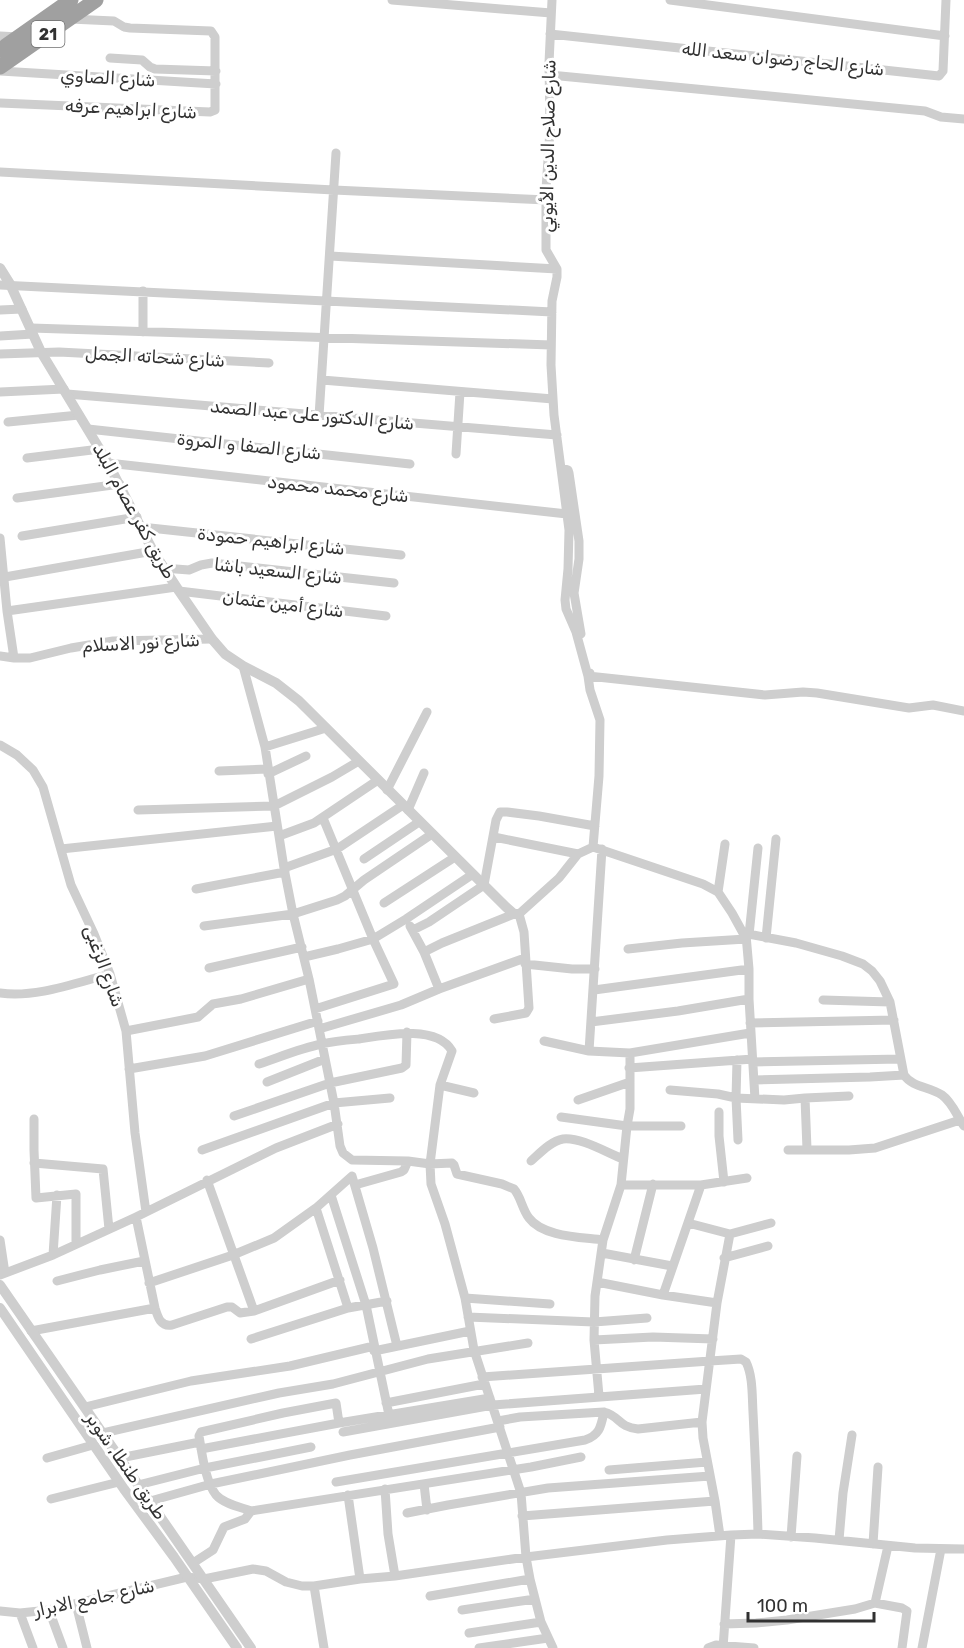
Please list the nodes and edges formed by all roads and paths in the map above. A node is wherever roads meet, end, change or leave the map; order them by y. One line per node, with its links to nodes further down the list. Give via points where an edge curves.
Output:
1 (71, 0): 12 (highway, 21)
2 (96, 0): 8 (highway, 21)
3 (392, 0): 7 (street)
4 (552, 0): 7 (street, شارع صلاح الدين الأيوبي)
5 (670, 0): 11 (street)
6 (946, 0): 11 (street, شارع الحاج رضوان سعد الله)
7 (551, 13): 9 (street, شارع صلاح الدين الأيوبي)
8 (68, 19): 15 (highway, 21); 16 (street, شارع ابراهيم عرفه, via 114,21 130,28 211,32 215,37)
9 (550, 34): 11 (street, شارع الحاج رضوان سعد الله, via 939,76 943,71); 17 (street, شارع صلاح الدين الأيوبي)
10 (0, 36): 12 (street)
11 (945, 36)
12 (19, 37): 13 (highway, 21)
13 (0, 50)
14 (110, 58): 16 (street, via 142,60 155,69)
15 (0, 69): 18 (street, شارع الصاوي)
16 (216, 71): 18 (street, شارع ابراهيم عرفه)
17 (550, 75): 20 (street, via 925,111); 24 (street, شارع صلاح الدين الأيوبي)
18 (216, 84): 19 (street, شارع ابراهيم عرفه, via 216,107 210,112)
19 (0, 103)
20 (964, 119)
21 (336, 153): 23 (street)
22 (0, 172): 23 (street)
23 (334, 190): 24 (street); 25 (street)
24 (547, 200): 27 (street, شارع صلاح الدين الأيوبي, via 546,250)
25 (330, 256): 27 (street); 30 (street)
26 (0, 268): 28 (street, طريق كفر عصام البلد)
27 (557, 269): 33 (street, شارع صلاح الدين الأيوبي)
28 (5, 284): 29 (street); 31 (street, طريق كفر عصام البلد)
29 (143, 291): 30 (street); 35 (street)
30 (327, 300): 33 (street); 37 (street)
31 (22, 309): 32 (street); 34 (street, طريق كفر عصام البلد)
32 (0, 310)
33 (552, 312): 38 (street, شارع صلاح الدين الأيوبي)
34 (32, 331): 35 (street); 36 (street); 39 (street, طريق كفر عصام البلد)
35 (143, 332): 37 (street)
36 (0, 336)
37 (324, 337): 38 (street); 42 (street)
38 (551, 345): 46 (street, شارع صلاح الدين الأيوبي)
39 (41, 352): 40 (street, شارع شحاته الجمل); 41 (street, شارع شحاته الجمل); 44 (street, طريق كفر عصام البلد)
40 (0, 354)
41 (269, 363)
42 (322, 380): 45 (street); 48 (street)
43 (0, 392): 44 (street, شارع الدكتور على عبد الصمد)
44 (65, 392): 47 (street, طريق كفر عصام البلد); 48 (street, شارع الدكتور على عبد الصمد)
45 (460, 392): 46 (street); 50 (street)
46 (553, 399): 52 (street, شارع صلاح الدين الأيوبي)
47 (80, 415): 49 (street); 51 (street, طريق كفر عصام البلد)
48 (319, 416): 50 (street, شارع الدكتور على عبد الصمد)
49 (8, 422)
50 (458, 427): 52 (street, شارع الدكتور على عبد الصمد); 54 (street)
51 (88, 429): 53 (street, طريق كفر عصام البلد); 57 (street, شارع الصفا و المروة)
52 (557, 435): 58 (street, شارع صلاح الدين الأيوبي)
53 (100, 449): 55 (street); 56 (street, طريق كفر عصام البلد)
54 (456, 454)
55 (27, 458)
56 (108, 463): 59 (street, طريق كفر عصام البلد); 61 (street, شارع محمد محمود)
57 (410, 464)
58 (562, 468): 61 (street, شارع صلاح الدين الأيوبي); 78 (street, شارع صلاح الدين الأيوبي, via 569,473 579,541 574,601 590,669)
59 (120, 484): 60 (street); 62 (street, طريق كفر عصام البلد)
60 (17, 498)
61 (567, 514): 78 (street, شارع صلاح الدين الأيوبي, via 566,609)
62 (139, 522): 63 (street, شارع ابراهيم حمودة); 65 (street, طريق كفر عصام البلد); 66 (street, شارع ابراهيم حمودة)
63 (22, 536)
64 (0, 538): 67 (street)
65 (153, 551): 68 (street, طريق كفر عصام البلد); 69 (street)
66 (401, 555)
67 (2, 566): 69 (street)
68 (163, 568): 70 (street, شارع السعيد باشا, via 189,570 212,563); 71 (street, طريق كفر عصام البلد)
69 (4, 577): 72 (street)
70 (394, 583)
71 (177, 589): 72 (street, شارع أمين عثمان); 73 (street, شارع أمين عثمان); 74 (street, طريق كفر عصام البلد)
72 (7, 611): 76 (street)
73 (386, 616)
74 (212, 639): 76 (street, شارع نور الاسلام, via 113,641); 77 (street, طريق كفر عصام البلد)
75 (0, 656): 76 (street, شارع نور الاسلام)
76 (14, 658)
77 (243, 666): 81 (street, طريق كفر عصام البلد, via 288,691); 83 (street)
78 (588, 676): 79 (street, via 765,695 817,693 909,708 933,705); 97 (street, شارع صلاح الدين الأيوبي, via 600,720)
79 (964, 711)
80 (427, 712): 90 (street)
81 (326, 728): 83 (street); 85 (street, طريق كفر عصام البلد)
82 (0, 745): 104 (street, شارع الزغبى, via 33,770 43,787)
83 (265, 747): 87 (street)
84 (306, 756): 87 (street)
85 (359, 761): 89 (street, طريق كفر عصام البلد); 91 (street)
86 (219, 771): 87 (street)
87 (268, 771): 91 (street)
88 (424, 773): 92 (street)
89 (378, 780): 90 (street, طريق كفر عصام البلد); 94 (street)
90 (387, 790): 92 (street, طريق كفر عصام البلد)
91 (274, 806): 93 (street); 96 (street)
92 (406, 808): 95 (street, طريق كفر عصام البلد); 105 (street)
93 (138, 810)
94 (323, 818): 99 (street); 105 (street)
95 (419, 822): 98 (street, طريق كفر عصام البلد); 109 (street)
96 (277, 826): 99 (street); 104 (street)
97 (595, 826): 100 (street, via 502,812 498,814); 103 (street, شارع صلاح الدين الأيوبي)
98 (432, 834): 108 (street, طريق كفر عصام البلد); 114 (street)
99 (279, 836): 110 (street)
100 (494, 837): 107 (street); 112 (street)
101 (776, 839): 123 (street)
102 (725, 844): 115 (street)
103 (597, 848): 107 (street); 115 (street); 130 (street, شارع صلاح الدين الأيوبي)
104 (61, 849): 132 (street, شارع الزغبى, via 75,895)
105 (337, 849): 110 (street); 114 (street)
106 (758, 849): 122 (street)
107 (578, 854): 118 (street, via 559,878)
108 (455, 857): 111 (street, طريق كفر عصام البلد); 116 (street)
109 (364, 859)
110 (284, 870): 113 (street); 117 (street)
111 (473, 874): 112 (street, طريق كفر عصام البلد); 119 (street)
112 (484, 885): 118 (street, طريق كفر عصام البلد); 121 (street)
113 (196, 889)
114 (353, 891): 117 (street); 124 (street)
115 (718, 892): 122 (street)
116 (384, 903)
117 (293, 914): 120 (street); 126 (street)
118 (516, 914): 127 (street); 128 (street, via 524,932)
119 (406, 919): 121 (street); 124 (street)
120 (204, 926)
121 (413, 930): 127 (street)
122 (747, 936): 123 (street); 125 (street); 131 (street)
123 (766, 938): 139 (street, via 863,964 880,981)
124 (373, 939): 126 (street, via 338,949); 140 (street, via 394,984)
125 (628, 949)
126 (303, 952): 129 (street); 133 (street)
127 (424, 952): 134 (street)
128 (525, 961): 130 (street); 134 (street); 141 (street, via 528,1011)
129 (209, 968)
130 (595, 969): 135 (street, شارع صلاح الدين الأيوبي)
131 (749, 969): 135 (street); 137 (street)
132 (110, 974): 136 (street, via 43,991); 146 (street, شارع الزغبى)
133 (309, 979): 140 (street); 146 (street, via 213,1005 198,1017)
134 (439, 989): 145 (street, via 401,1005)
135 (594, 990): 143 (street, شارع صلاح الدين الأيوبي)
136 (0, 993)
137 (749, 999): 143 (street); 144 (street)
138 (823, 1000): 139 (street)
139 (890, 1002): 142 (street)
140 (315, 1009): 145 (street)
141 (494, 1019)
142 (894, 1020): 144 (street); 154 (street)
143 (591, 1022): 151 (street, شارع صلاح الدين الأيوبي)
144 (750, 1023): 148 (street)
145 (318, 1025): 150 (street); 159 (street, via 205,1056)
146 (126, 1031): 159 (street, شارع الزغبى)
147 (407, 1032): 150 (street); 164 (street, via 405,1066); 165 (street, via 449,1046 452,1051)
148 (750, 1033): 152 (street); 156 (street)
149 (544, 1041): 151 (street)
150 (322, 1044): 153 (street); 157 (street)
151 (589, 1051): 152 (street)
152 (630, 1053): 158 (street)
153 (325, 1059): 162 (street); 164 (street)
154 (900, 1059): 156 (street); 160 (street)
155 (737, 1060): 156 (street); 158 (street); 170 (street)
156 (753, 1060): 161 (street)
157 (259, 1064)
158 (629, 1068): 163 (street)
159 (129, 1069): 202 (street, شارع الزغبى)
160 (904, 1075): 161 (street); 179 (street, via 942,1095)
161 (754, 1080): 172 (street)
162 (267, 1082)
163 (630, 1082): 173 (street); 181 (street)
164 (330, 1083): 174 (street); 176 (street)
165 (440, 1085): 167 (street); 191 (street)
166 (670, 1090): 170 (street)
167 (474, 1093)
168 (849, 1096): 171 (street)
169 (390, 1098): 174 (street)
170 (736, 1098): 172 (street); 183 (street)
171 (805, 1098): 172 (street); 184 (street)
172 (755, 1099)
173 (578, 1100)
174 (334, 1103): 180 (street); 185 (street)
175 (719, 1112): 194 (street)
176 (234, 1116)
177 (561, 1117): 181 (street)
178 (34, 1119): 190 (street)
179 (962, 1123): 184 (street, via 875,1148)
180 (338, 1125): 188 (street, via 340,1146 352,1160); 193 (street)
181 (627, 1126): 182 (street); 187 (street)
182 (681, 1126)
183 (738, 1140)
184 (807, 1149): 186 (street)
185 (202, 1150)
186 (788, 1150)
187 (623, 1159): 189 (street, via 564,1139); 197 (street)
188 (408, 1161): 191 (street); 196 (street, via 401,1172)
189 (531, 1161)
190 (34, 1163): 199 (street, via 36,1198); 206 (street, via 103,1169)
191 (430, 1164): 209 (street, via 452,1163 457,1174 514,1189 528,1217 540,1228); 226 (street, via 431,1184)
192 (747, 1178): 194 (street)
193 (207, 1180): 202 (street); 214 (street)
194 (724, 1182): 198 (street)
195 (653, 1184): 197 (street); 198 (street); 216 (street)
196 (355, 1185): 200 (street, via 350,1176); 227 (street)
197 (621, 1185): 209 (street)
198 (701, 1185): 204 (street)
199 (57, 1195): 210 (street, via 76,1194); 213 (street)
200 (331, 1195): 201 (street); 230 (street)
201 (316, 1208): 214 (street, via 274,1238); 220 (street)
202 (146, 1212): 203 (street)
203 (136, 1217): 206 (street); 217 (street)
204 (688, 1223): 207 (street); 218 (street)
205 (771, 1224): 207 (street)
206 (109, 1229): 210 (street)
207 (730, 1234): 215 (street)
208 (0, 1240): 219 (street)
209 (603, 1240): 212 (street)
210 (76, 1244): 213 (street)
211 (768, 1246): 215 (street)
212 (602, 1253): 216 (street); 222 (street)
213 (53, 1254): 219 (street)
214 (233, 1255): 223 (street); 234 (street)
215 (724, 1258): 228 (street)
216 (634, 1260): 218 (street)
217 (144, 1261): 221 (street); 223 (street)
218 (672, 1266): 225 (street)
219 (2, 1274)
220 (340, 1280): 233 (street); 234 (street)
221 (57, 1281)
222 (597, 1282): 225 (street); 237 (street)
223 (149, 1283): 232 (street)
224 (0, 1285): 238 (street, طريق طنطا, شوبر)
225 (663, 1295): 228 (street)
226 (465, 1298): 229 (street); 235 (street)
227 (387, 1301): 230 (street); 244 (street)
228 (717, 1303): 241 (street)
229 (550, 1304)
230 (366, 1305): 233 (street); 245 (street)
231 (0, 1308): 263 (street, طريق طنطا, شوبر)
232 (155, 1308): 234 (street, via 159,1320 168,1326 227,1307 240,1313); 238 (street)
233 (348, 1308): 240 (street)
234 (254, 1311)
235 (468, 1317): 237 (street); 239 (street)
236 (647, 1318): 237 (street)
237 (594, 1322): 242 (street)
238 (32, 1331): 255 (street, طريق طنطا, شوبر)
239 (470, 1331): 244 (street); 246 (street)
240 (251, 1339)
241 (713, 1339): 242 (street); 247 (street)
242 (594, 1340): 248 (street)
243 (528, 1343): 246 (street)
244 (397, 1346): 245 (street)
245 (374, 1349): 249 (street); 255 (street, via 191,1381)
246 (474, 1350): 249 (street); 250 (street)
247 (710, 1360): 248 (street); 251 (street); 293 (street, via 741,1359 749,1368)
248 (596, 1368): 250 (street); 252 (street)
249 (379, 1371): 254 (street); 261 (street)
250 (483, 1381): 253 (street); 254 (street)
251 (706, 1389): 252 (street); 258 (street)
252 (599, 1396): 253 (street)
253 (491, 1402): 257 (street); 259 (street); 260 (street)
254 (386, 1403): 257 (street)
255 (85, 1407): 261 (street, طريق طنطا, شوبر)
256 (604, 1412): 258 (street, via 628,1428); 259 (street, via 520,1418); 266 (street, via 600,1431 592,1437)
257 (389, 1415): 260 (street)
258 (702, 1422): 271 (street)
259 (499, 1424): 266 (street); 279 (street)
260 (341, 1428): 264 (street); 264 (street, via 336,1402 201,1432)
261 (103, 1433): 270 (street, طريق طنطا, شوبر)
262 (852, 1435): 297 (street)
263 (93, 1445): 269 (street); 277 (street, طريق طنطا, شوبر)
264 (201, 1446): 270 (street); 273 (street)
265 (311, 1447): 273 (street)
266 (508, 1452): 274 (street); 278 (street)
267 (797, 1456): 296 (street)
268 (581, 1457): 274 (street)
269 (47, 1458)
270 (120, 1458): 281 (street, طريق طنطا, شوبر)
271 (707, 1462): 275 (street); 276 (street)
272 (878, 1467): 298 (street)
273 (205, 1468): 279 (street); 281 (street)
274 (513, 1468): 280 (street); 283 (street)
275 (609, 1470)
276 (710, 1476): 283 (street); 287 (street)
277 (119, 1482): 285 (street); 288 (street, طريق طنطا, شوبر)
278 (336, 1482)
279 (211, 1484): 286 (street); 290 (street, via 220,1498)
280 (424, 1484): 282 (street); 289 (street)
281 (138, 1485): 286 (street, طريق طنطا, شوبر)
282 (385, 1489): 284 (street); 304 (street)
283 (521, 1493): 289 (street); 292 (street)
284 (348, 1495): 290 (street); 306 (street)
285 (51, 1499)
286 (150, 1501): 288 (street); 303 (street, طريق طنطا, شوبر)
287 (715, 1501): 292 (street); 295 (street)
288 (136, 1505): 305 (street, طريق طنطا, شوبر)
289 (427, 1509): 291 (street)
290 (251, 1511): 303 (street, via 245,1519 224,1527 213,1550)
291 (407, 1513)
292 (522, 1516): 302 (street)
293 (758, 1534): 294 (street); 296 (street)
294 (731, 1535): 295 (street); 319 (street)
295 (720, 1536): 302 (street)
296 (791, 1537): 297 (street)
297 (838, 1540): 298 (street)
298 (873, 1545): 299 (street)
299 (888, 1546): 300 (street); 312 (street)
300 (941, 1549): 301 (street); 334 (street)
301 (964, 1549)
302 (526, 1557): 304 (street); 307 (street)
303 (193, 1563): 308 (street, طريق طنطا, شوبر)
304 (395, 1576): 306 (street)
305 (187, 1577): 308 (street); 313 (street, شارع جامع الابرار); 326 (street, طريق طنطا, شوبر)
306 (360, 1579): 309 (street)
307 (530, 1579): 310 (street); 311 (street)
308 (204, 1580): 309 (street, via 253,1569 286,1582); 327 (street, طريق طنطا, شوبر)
309 (314, 1586): 328 (street)
310 (430, 1596)
311 (535, 1599): 315 (street); 318 (street)
312 (875, 1603): 319 (street, via 812,1616); 333 (street, via 907,1611)
313 (76, 1604): 314 (street, شارع جامع الابرار); 325 (street)
314 (49, 1610): 317 (street, شارع جامع الابرار); 324 (street)
315 (462, 1610)
316 (0, 1611): 317 (street, شارع جامع الابرار)
317 (20, 1613): 323 (street)
318 (541, 1622): 320 (street); 321 (street)
319 (724, 1624): 322 (street)
320 (469, 1633)
321 (548, 1638): 329 (street); 330 (street)
322 (723, 1647): 331 (street); 332 (street)
323 (33, 1648)
324 (63, 1648)
325 (87, 1648)
326 (237, 1648)
327 (251, 1648)
328 (324, 1648)
329 (479, 1648)
330 (553, 1648)
331 (708, 1648)
332 (754, 1648)
333 (902, 1648)
334 (922, 1648)

